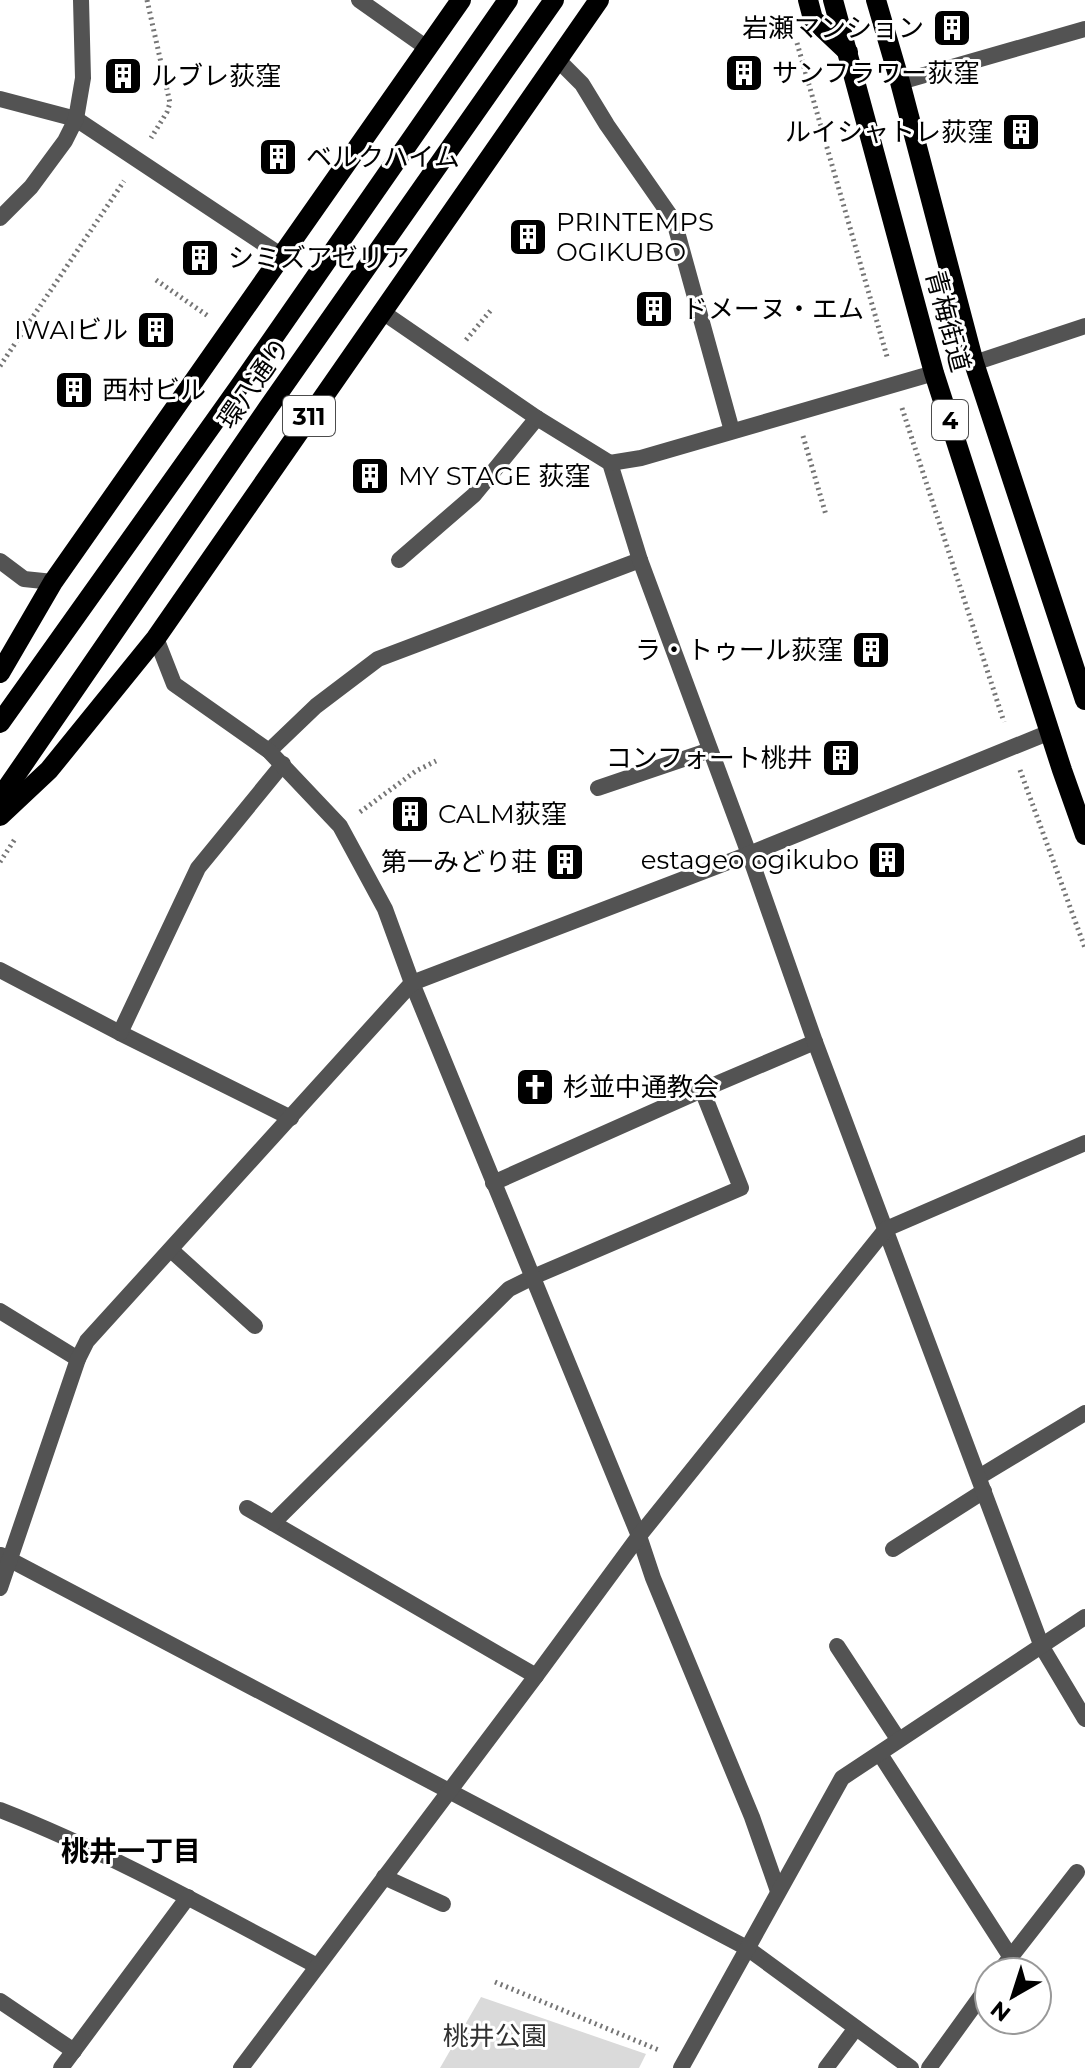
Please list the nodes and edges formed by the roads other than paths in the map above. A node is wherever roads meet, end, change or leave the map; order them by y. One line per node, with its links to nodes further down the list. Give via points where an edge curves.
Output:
1 (81, 0): 16 (street, via 83,78)
2 (359, 0): 11 (street)
3 (461, 0): 11 (main road)
4 (508, 0): 33 (main road, 環八通り)
5 (554, 0): 39 (main road, 環八通り / 311)
6 (599, 0): 13 (main road, 311)
7 (808, 0): 12 (main road, via 813,19)
8 (833, 0): 12 (main road, 青梅街道 / 4)
9 (876, 0): 14 (main road, 青梅街道 / 4)
10 (1085, 29): 14 (street)
11 (427, 48): 18 (main road)
12 (848, 52): 22 (main road, 青梅街道 / 4)
13 (557, 59): 19 (main road, 311); 24 (street, via 582,84 674,221)
14 (900, 82): 21 (main road, 青梅街道 / 4)
15 (0, 99): 16 (street)
16 (76, 119): 17 (street, via 31,187); 18 (street)
17 (0, 218)
18 (282, 256): 29 (main road)
19 (381, 311): 23 (street); 30 (main road, 311)
20 (1085, 326): 21 (street)
21 (974, 363): 32 (main road, 青梅街道 / 4)
22 (934, 373): 24 (street); 34 (main road, 青梅街道 / 4)
23 (537, 418): 25 (street); 26 (street, via 474,495)
24 (732, 431): 25 (street)
25 (610, 463): 27 (street)
26 (399, 560)
27 (640, 560): 35 (street); 36 (street, via 378,659 316,706)
28 (0, 561): 29 (street, via 24,579)
29 (53, 582): 31 (main road)
30 (156, 638): 36 (street, via 174,684); 40 (main road, 311, via 49,770)
31 (0, 673)
32 (1085, 700)
33 (0, 723)
34 (1050, 732): 41 (main road, 青梅街道 / 4); 42 (street)
35 (710, 750): 38 (street); 42 (street)
36 (269, 751): 37 (street)
37 (283, 764): 44 (street, via 340,826 385,909); 45 (street, via 198,868)
38 (598, 788)
39 (0, 798)
40 (0, 816)
41 (1085, 835)
42 (749, 854): 44 (street); 46 (street)
43 (0, 970): 45 (street)
44 (412, 983): 48 (street); 50 (street)
45 (120, 1033): 48 (street)
46 (815, 1042): 47 (street); 51 (street)
47 (702, 1090): 50 (street); 53 (street, via 741,1188)
48 (291, 1118): 52 (street)
49 (1085, 1143): 51 (street)
50 (493, 1183): 53 (street)
51 (886, 1229): 58 (street); 61 (street)
52 (171, 1250): 55 (street); 56 (street, via 87,1341)
53 (533, 1277): 60 (street, via 509,1289); 61 (street)
54 (0, 1311): 56 (street)
55 (255, 1326)
56 (78, 1359): 63 (street)
57 (1085, 1413): 58 (street)
58 (981, 1484): 62 (street); 67 (street)
59 (247, 1508): 60 (street)
60 (273, 1523): 68 (street)
61 (639, 1536): 68 (street); 76 (street)
62 (893, 1549)
63 (5, 1556): 64 (street); 72 (street)
64 (0, 1588)
65 (1085, 1617): 67 (street)
66 (837, 1646): 70 (street)
67 (1042, 1647): 69 (street); 70 (street)
68 (536, 1676): 72 (street)
69 (1085, 1719)
70 (898, 1739): 71 (street)
71 (880, 1754): 76 (street, via 842,1778); 80 (street)
72 (449, 1792): 75 (street); 79 (street)
73 (0, 1810): 77 (street)
74 (1077, 1872): 80 (street)
75 (384, 1877): 78 (street); 81 (street)
76 (778, 1891): 79 (street)
77 (188, 1897): 81 (street); 85 (street)
78 (443, 1904)
79 (747, 1948): 84 (street); 86 (street)
80 (1010, 1956)
81 (317, 1966): 88 (street)
82 (0, 2001): 85 (street)
83 (973, 2007): 91 (street)
84 (856, 2028): 89 (street); 90 (street)
85 (74, 2051): 87 (street)
86 (682, 2064)
87 (61, 2068)
88 (241, 2068)
89 (826, 2068)
90 (911, 2068)
91 (929, 2068)

